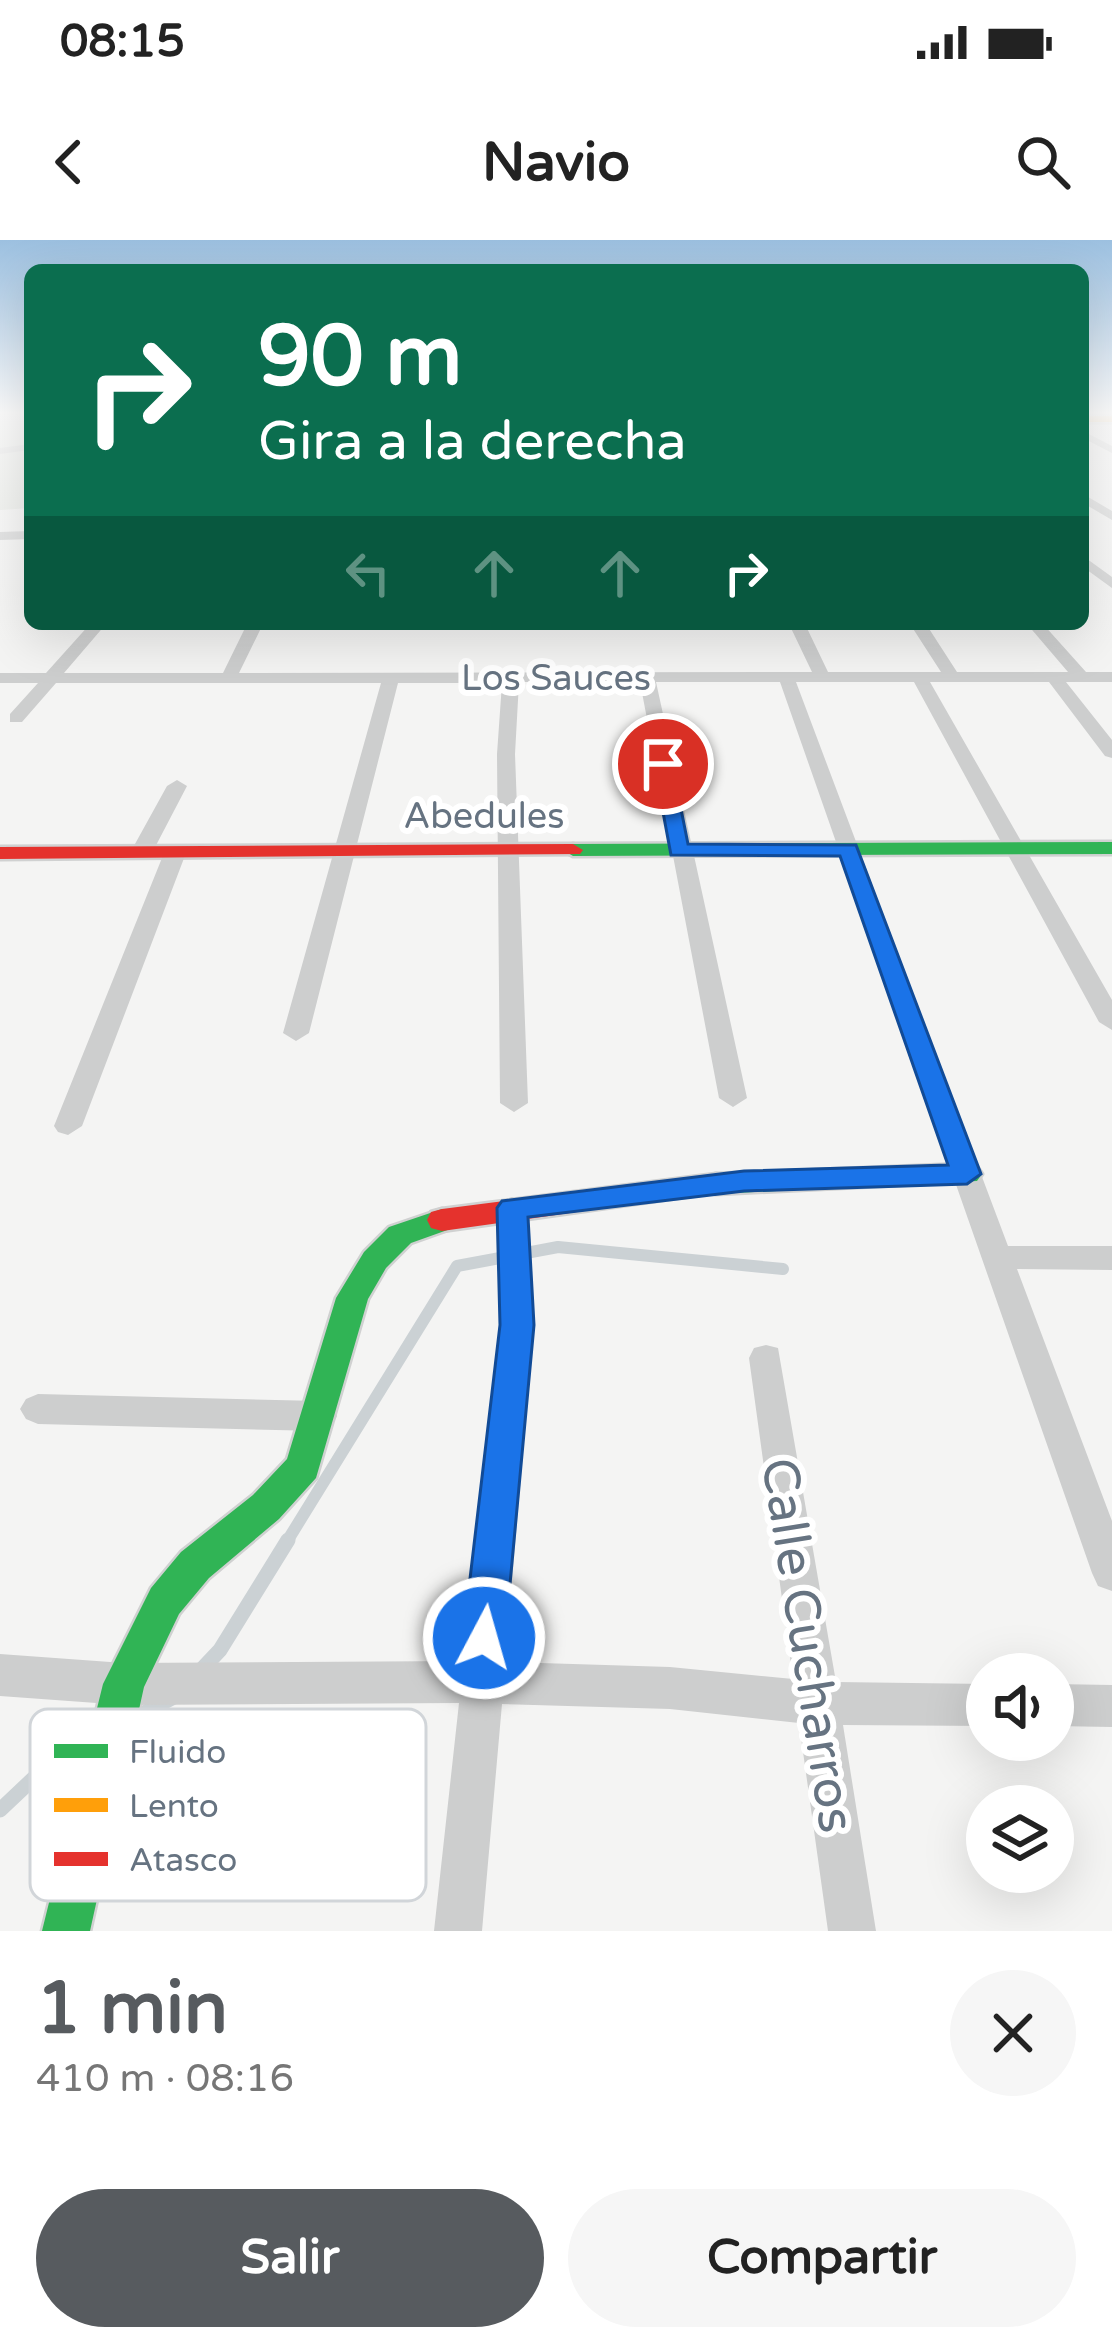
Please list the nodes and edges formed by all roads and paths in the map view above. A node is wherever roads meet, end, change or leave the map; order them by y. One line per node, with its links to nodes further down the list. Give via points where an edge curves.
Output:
1 (24, 537): 2 (street)
2 (3, 556)
3 (93, 630): 18 (street)
4 (251, 630): 20 (street)
5 (799, 630): 15 (street)
6 (922, 630): 16 (street)
7 (1040, 630): 10 (street)
8 (919, 676): 15 (street, Los Sauces); 16 (street, Los Sauces); 26 (street)
9 (1053, 676): 10 (street, Los Sauces); 16 (street, Los Sauces); 22 (street)
10 (1081, 676): 11 (street, Los Sauces)
11 (1112, 676)
12 (511, 677): 13 (street, Los Sauces); 19 (street, Los Sauces); 28 (street)
13 (647, 677): 14 (street, Los Sauces); 27 (street)
14 (786, 677): 15 (street, Los Sauces); 25 (street)
15 (822, 677)
16 (952, 677)
17 (0, 678): 18 (street, Los Sauces)
18 (52, 678): 20 (street, Los Sauces); 21 (street)
19 (391, 678): 20 (street, Los Sauces); 29 (street)
20 (228, 679)
21 (16, 718)
22 (1112, 752)
23 (177, 786): 30 (street)
24 (1112, 848): 26 (street, Abedules)
25 (849, 849): 26 (street, Abedules); 27 (street, Abedules); 38 (street)
26 (1015, 849): 33 (street)
27 (679, 850): 28 (street, Abedules); 35 (street)
28 (509, 851): 29 (street, Abedules); 36 (street)
29 (341, 852): 31 (street, Abedules); 34 (street)
30 (141, 853): 31 (street, Abedules); 32 (street, Abedules)
31 (175, 853): 37 (street)
32 (4, 859)
33 (1112, 1022)
34 (296, 1033)
35 (733, 1098)
36 (514, 1103)
37 (68, 1126)
38 (967, 1174): 39 (street, via 744,1181); 40 (street)
39 (512, 1208): 44 (street, via 453,1216 400,1235 375,1260 352,1298); 47 (street, via 517,1325)
40 (997, 1257): 41 (street); 45 (street)
41 (1112, 1258)
42 (766, 1358): 49 (street, Calle Cucharros)
43 (38, 1409): 44 (street)
44 (319, 1416): 48 (street, via 303,1467 165,1601)
45 (1112, 1573)
46 (0, 1675): 48 (street)
47 (479, 1682): 48 (street); 49 (street); 56 (street)
48 (124, 1684): 53 (street)
49 (817, 1703): 50 (street); 57 (street, Calle Cucharros)
50 (966, 1705)
51 (1074, 1705): 52 (street)
52 (1112, 1706)
53 (118, 1709)
54 (73, 1901): 55 (street)
55 (66, 1931)
56 (458, 1931)
57 (851, 1931)

